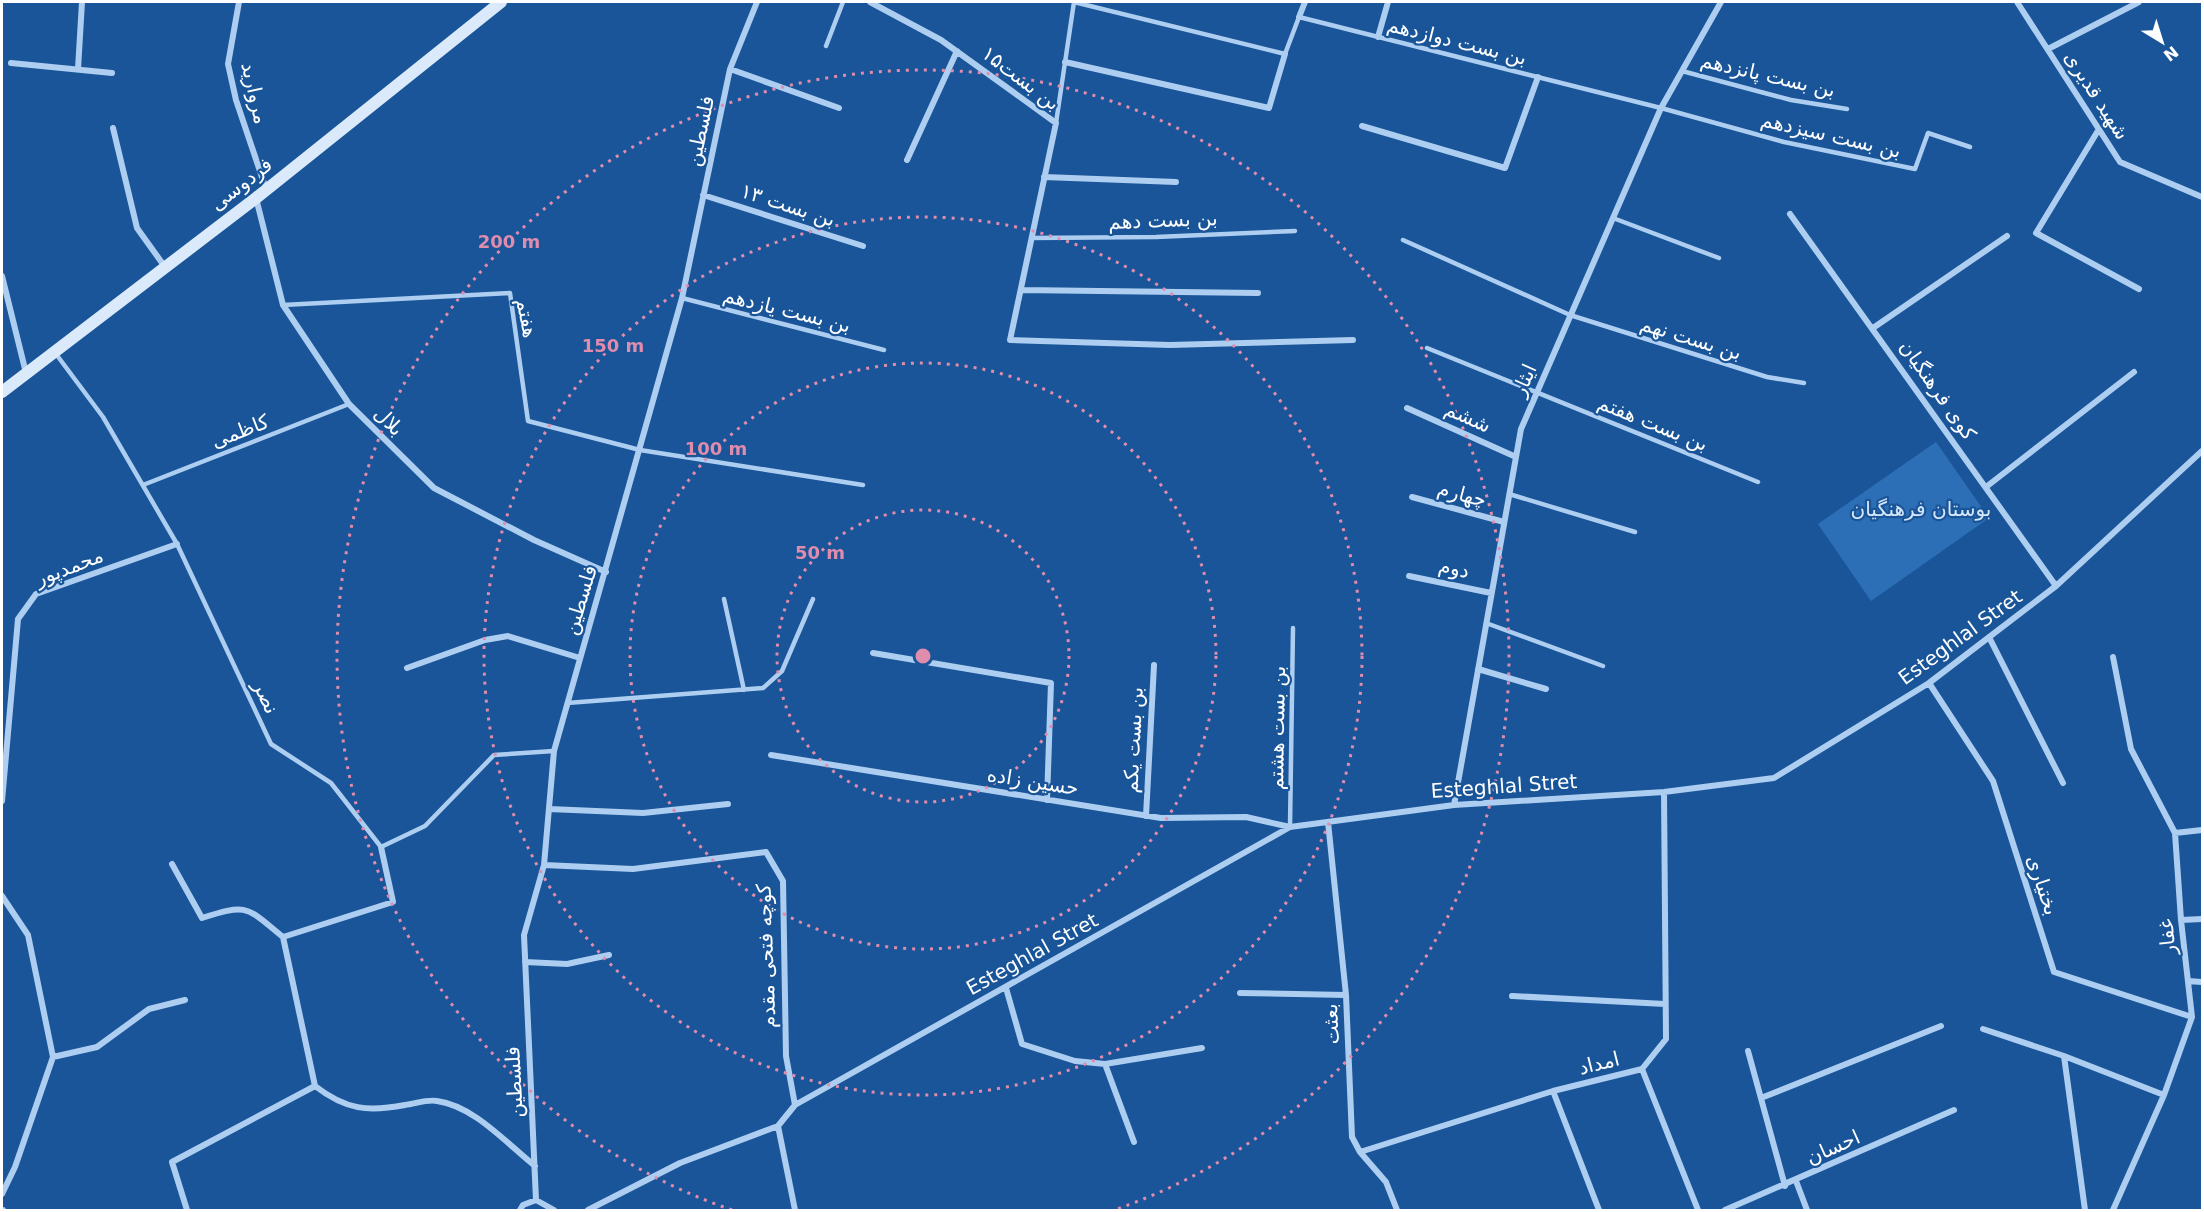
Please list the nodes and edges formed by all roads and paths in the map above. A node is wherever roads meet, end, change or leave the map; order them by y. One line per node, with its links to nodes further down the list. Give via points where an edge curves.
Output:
1 (82, 2): 20 (street)
2 (239, 2): 36 (street, مروارید, via 228,64)
3 (501, 2): 36 (main road, فردوسی)
4 (757, 2): 21 (street, فلسطین)
5 (843, 2): 14 (lane)
6 (870, 2): 16 (street, بن بست۱۵)
7 (1305, 2): 12 (street)
8 (1388, 2): 13 (street)
9 (1721, 2): 22 (street, ایثار)
10 (2017, 2): 15 (street, شهید قدیری)
11 (2139, 2): 15 (street)
12 (1299, 17): 13 (lane, بن بست دوازدهم); 17 (lane)
13 (1378, 37): 24 (lane, بن بست دوازدهم)
14 (826, 46)
15 (2048, 49): 31 (street, شهید قدیری)
16 (957, 51): 28 (street, بن بست۱۵); 33 (street)
17 (1286, 54): 18 (street, via 1269,108); 18 (lane, via 1074,2)
18 (1065, 62): 28 (lane)
19 (11, 63): 20 (street)
20 (78, 69): 23 (street)
21 (730, 69): 25 (street); 37 (street, فلسطین)
22 (1682, 71): 26 (street, ایثار); 27 (lane, بن بست پانزدهم, via 1791,100)
23 (112, 73)
24 (1538, 77): 26 (lane, بن بست دوازدهم); 29 (street, via 1505,168)
25 (839, 108)
26 (1661, 108): 32 (lane, بن بست سیزدهم, via 1784,142 1915,169 1928,133); 40 (street, ایثار)
27 (1847, 109)
28 (1056, 123): 34 (street, بن بست۱۵)
29 (1362, 126)
30 (113, 128): 47 (street, via 137,228)
31 (2099, 129): 38 (street, شهید قدیری, via 2120,162); 49 (street, via 2036,233)
32 (1970, 147)
33 (907, 160)
34 (1044, 177): 35 (street); 43 (street, بن بست۱۵)
35 (1176, 182)
36 (261, 194): 47 (main road, فردوسی); 53 (street, بلال)
37 (704, 195): 45 (street, بن بست ۱۳); 52 (street, فلسطین)
38 (2202, 196)
39 (1790, 214): 55 (street, کوی فرهنگیان)
40 (1613, 219): 46 (lane); 54 (street, ایثار)
41 (1295, 231): 43 (lane, بن بست دهم)
42 (2007, 236): 55 (street)
43 (1031, 238): 50 (street, بن بست۱۵)
44 (1403, 240): 54 (lane)
45 (863, 246)
46 (1719, 258)
47 (165, 267): 59 (main road, فردوسی)
48 (2, 276): 61 (street)
49 (2139, 289)
50 (1020, 290): 51 (street); 56 (street, بن بست۱۵, via 1010,340 1170,345)
51 (1258, 293)
52 (682, 298): 58 (lane, بن بست یازدهم); 67 (street, فلسطین)
53 (283, 305): 65 (street, بلال); 67 (lane, هفتم, via 510,292 528,421)
54 (1570, 315): 62 (lane, بن بست نهم, via 1767,377); 64 (street, ایثار)
55 (1874, 327): 73 (street, کوی فرهنگیان)
56 (1353, 340)
57 (1427, 348): 64 (lane)
58 (884, 350)
59 (54, 352): 61 (main road, فردوسی); 72 (lane, نصر, via 103,417)
60 (2134, 372): 73 (street)
61 (26, 373): 63 (main road, فردوسی)
62 (1804, 383)
63 (2, 392)
64 (1536, 393): 69 (street, ایثار, via 1521,429); 70 (lane, بن بست هفتم)
65 (349, 404): 72 (lane, کاظمی); 79 (street, بلال, via 434,488)
66 (1407, 408): 69 (street, ششم)
67 (640, 450): 71 (lane); 79 (street, فلسطین)
68 (2202, 451): 81 (street, Esteghlal Stret)
69 (1516, 457): 74 (street, ایثار)
70 (1758, 482)
71 (863, 484)
72 (143, 485): 78 (lane, نصر)
73 (1986, 487): 81 (street, کوی فرهنگیان)
74 (1509, 494): 76 (street, ایثار); 77 (lane)
75 (1412, 497): 76 (street, چهارم)
76 (1504, 522): 82 (street, ایثار)
77 (1635, 532)
78 (177, 544): 99 (street, محمدپور, via 36,594 18,619); 115 (lane, نصر, via 272,744 331,783)
79 (606, 572): 89 (street, فلسطین)
80 (1409, 576): 82 (street, دوم)
81 (2056, 586): 87 (street, Esteghlal Stret)
82 (1491, 593): 85 (street, ایثار)
83 (724, 598): 97 (lane)
84 (813, 599): 97 (lane, via 782,671 763,688)
85 (1486, 622): 92 (lane); 94 (street, ایثار)
86 (1293, 628): 112 (lane, بن بست هشتم)
87 (1989, 638): 95 (street, Esteghlal Stret); 103 (street)
88 (873, 653): 105 (street, via 1051,683)
89 (580, 657): 93 (street, via 508,636 485,640); 100 (street, فلسطین)
90 (2113, 657): 114 (street, غفار, via 2131,749)
91 (1154, 665): 110 (street, بن بست یکم)
92 (1603, 666)
93 (407, 668)
94 (1478, 669): 96 (street); 108 (street, ایثار)
95 (1929, 682): 104 (street, Esteghlal Stret, via 1774,778); 132 (street, بختیاری, via 1993,782 2054,972)
96 (1546, 689)
97 (744, 690): 100 (lane)
98 (2, 692): 99 (street)
99 (11, 693): 106 (street, محمدپور)
100 (567, 703): 101 (street, فلسطین)
101 (554, 751): 109 (street, فلسطین); 115 (lane, via 494,755 425,825)
102 (771, 755): 105 (street, حسین زاده)
103 (2063, 783)
104 (1664, 792): 108 (street, Esteghlal Stret); 131 (street, امداد)
105 (1047, 800): 110 (street, حسین زاده)
106 (2, 801)
107 (728, 804): 109 (street, via 643,813)
108 (1454, 805): 111 (street, Esteghlal Stret)
109 (549, 809): 117 (street, فلسطین)
110 (1146, 816): 112 (street, حسین زاده, via 1246,817)
111 (1328, 822): 112 (street, Esteghlal Stret); 128 (street, بعثت)
112 (1290, 827): 126 (street, Esteghlal Stret)
113 (2202, 830): 114 (street)
114 (2175, 833): 120 (street, غفار)
115 (381, 847): 121 (street, via 393,902)
116 (172, 864): 121 (street, via 202,918 234,908 247,909)
117 (544, 865): 123 (street, فلسطین, via 524,935); 145 (street, کوچه فتحی مقدم, via 633,869 766,852 783,881 786,1056)
118 (2, 896): 138 (street, via 28,935)
119 (2202, 919): 120 (street)
120 (2181, 920): 124 (street, غفار)
121 (283, 937): 141 (street)
122 (609, 955): 123 (street, via 567,964)
123 (525, 962): 150 (street, فلسطین)
124 (2188, 981): 125 (street); 132 (street, غفار)
125 (2202, 982)
126 (1006, 988): 139 (street, via 1022,1044 1075,1061); 145 (street, Esteghlal Stret)
127 (1240, 993): 128 (street)
128 (1346, 995): 149 (street, بعثت, via 1352,1137)
129 (1512, 996): 131 (street)
130 (185, 1000): 138 (street, via 149,1009 97,1047)
131 (1665, 1004): 140 (street, امداد, via 1666,1039)
132 (2192, 1017): 143 (street, غفار)
133 (1941, 1026): 144 (street)
134 (1983, 1029): 137 (street)
135 (1202, 1048): 139 (street)
136 (1748, 1051): 144 (street)
137 (2064, 1056): 143 (street); 165 (street)
138 (53, 1057): 153 (street)
139 (1105, 1064): 148 (street)
140 (1642, 1069): 142 (street, امداد); 162 (street)
141 (315, 1086): 150 (street, via 333,1101 360,1109 386,1109 435,1100 461,1107); 155 (street, via 172,1162)
142 (1553, 1091): 149 (street, امداد); 161 (street)
143 (2164, 1095): 166 (street, غفار)
144 (1761, 1098): 152 (street)
145 (795, 1105): 147 (street, Esteghlal Stret)
146 (1954, 1110): 151 (street, احسان)
147 (778, 1126): 158 (street, via 680,1163); 159 (street)
148 (1134, 1142)
149 (1360, 1152): 160 (street, بعثت, via 1386,1182)
150 (535, 1166): 154 (street, فلسطین)
151 (1796, 1181): 152 (street, احسان); 164 (street)
152 (1785, 1186): 163 (street, احسان)
153 (2, 1194)
154 (536, 1200): 156 (street); 157 (street)
155 (186, 1210)
156 (520, 1210)
157 (554, 1210)
158 (588, 1210)
159 (795, 1210)
160 (1397, 1210)
161 (1599, 1210)
162 (1698, 1210)
163 (1725, 1210)
164 (1807, 1210)
165 (2085, 1210)
166 (2113, 1210)

